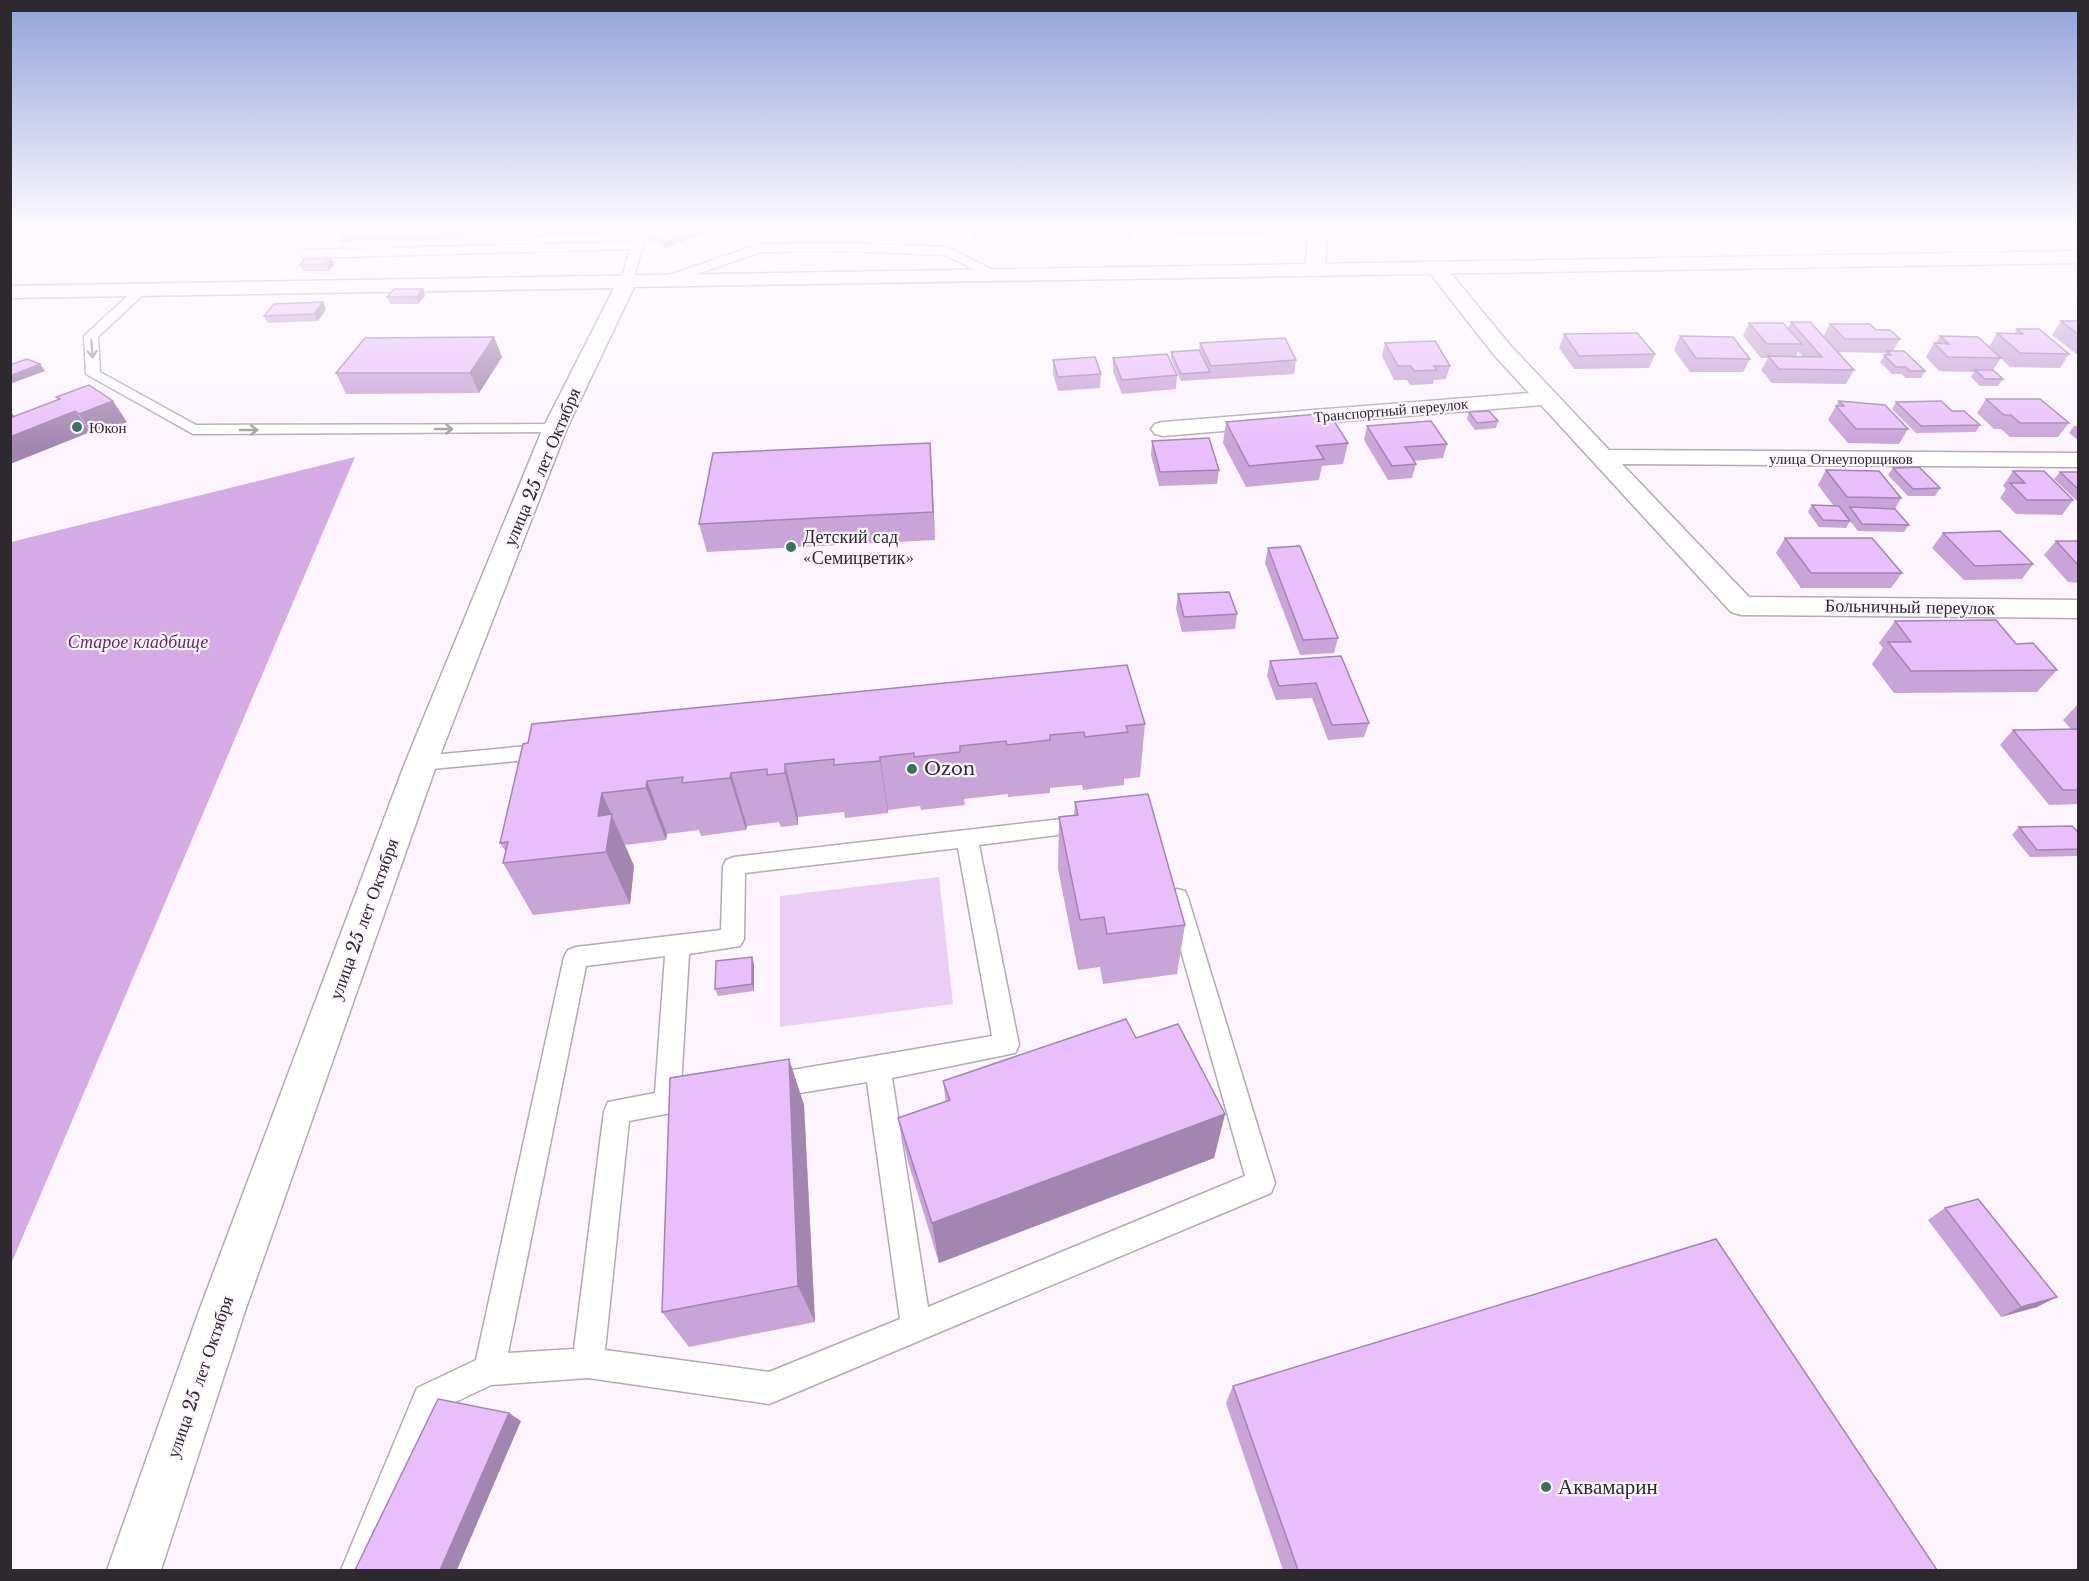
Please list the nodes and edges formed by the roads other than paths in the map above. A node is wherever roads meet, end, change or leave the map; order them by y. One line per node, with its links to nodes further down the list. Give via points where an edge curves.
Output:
1 (130, 300): 5 (lane, one-way to 5, via 91,336 93,374 193,430)
2 (618, 300): 5 (street, улица 25 лет Октября)
3 (1462, 300): 4 (street)
4 (1548, 398): 6 (street, Транспортный переулок); 7 (street)
5 (555, 428): 11 (street, улица 25 лет Октября)
6 (1163, 429)
7 (1604, 457): 8 (street, улица Огнеупорщиков); 9 (street, Больничный переулок, via 1741,606)
8 (2079, 460)
9 (2079, 609)
10 (563, 750): 11 (lane)
11 (421, 763): 21 (street, улица 25 лет Октября, via 222,1311)
12 (1107, 822): 13 (lane)
13 (967, 838): 15 (lane, via 734,866 732,939); 16 (lane, via 1006,1045)
14 (1170, 873): 18 (lane, via 1261,1183)
15 (678, 945): 19 (lane, via 679,1101 617,1111); 20 (lane, via 576,957)
16 (878, 1069): 17 (lane); 18 (lane)
17 (749, 1090)
18 (916, 1327): 19 (lane, via 769,1388)
19 (588, 1363): 20 (lane)
20 (489, 1370): 22 (lane, via 428,1399)
21 (134, 1570)
22 (358, 1570)

